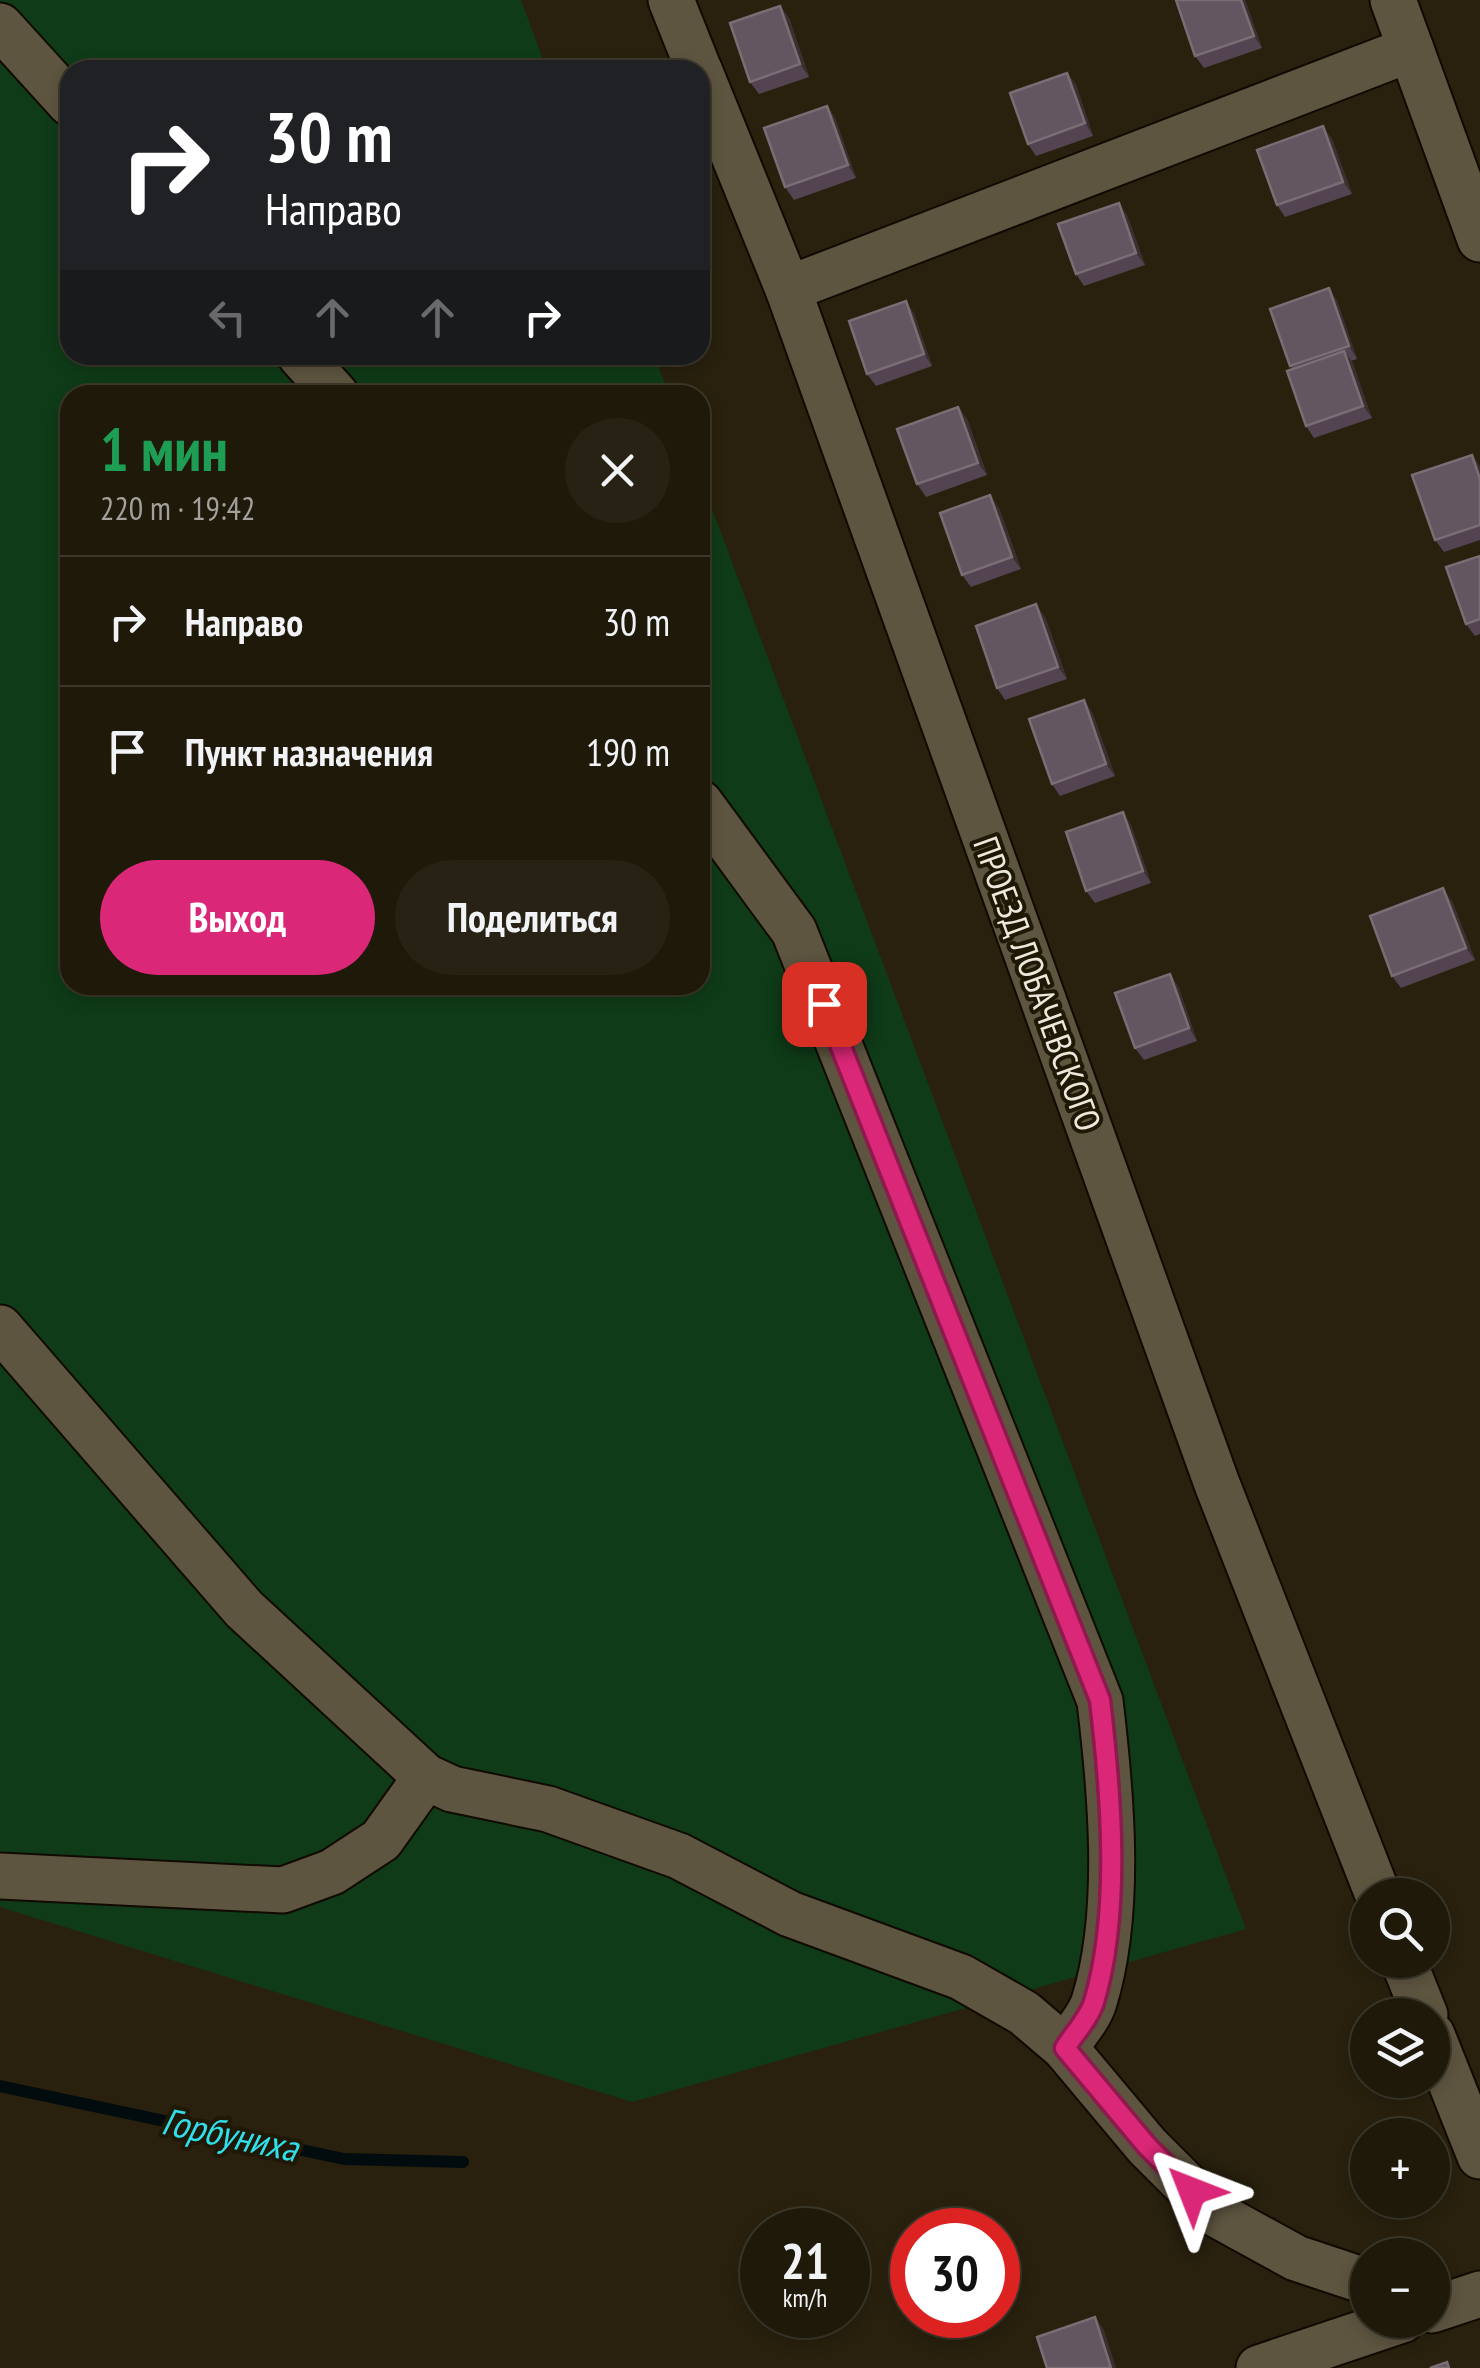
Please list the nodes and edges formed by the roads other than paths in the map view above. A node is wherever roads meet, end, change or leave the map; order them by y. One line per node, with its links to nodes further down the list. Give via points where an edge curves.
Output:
1 (671, 0): 5 (street, ПРОЕЗД ЛОБАЧЕВСКОГО)
2 (1393, 0): 4 (street)
3 (0, 26): 6 (street)
4 (1411, 49): 8 (street); 9 (street)
5 (696, 60)
6 (60, 92)
7 (710, 96): 9 (street, ПРОЕЗД ЛОБАЧЕВСКОГО)
8 (1480, 239)
9 (788, 289): 16 (street, ПРОЕЗД ЛОБАЧЕВСКОГО, via 1217,1484)
10 (309, 365): 11 (street)
11 (327, 385)
12 (710, 816): 17 (street, via 794,931 1100,1700 1108,1764 1109,1922 1093,2005)
13 (0, 1328): 14 (street, via 244,1609)
14 (426, 1777): 15 (street, via 381,1840 332,1872 283,1890); 17 (street, via 452,1789 548,1809 680,1856 790,1914 962,1977 1024,2013)
15 (0, 1876)
16 (1371, 1878)
17 (1065, 2048): 20 (street, via 1214,2214 1296,2258)
18 (1450, 2080): 19 (street)
19 (1480, 2156)
20 (1350, 2276)
21 (1350, 2337): 22 (street)
22 (1259, 2368)

